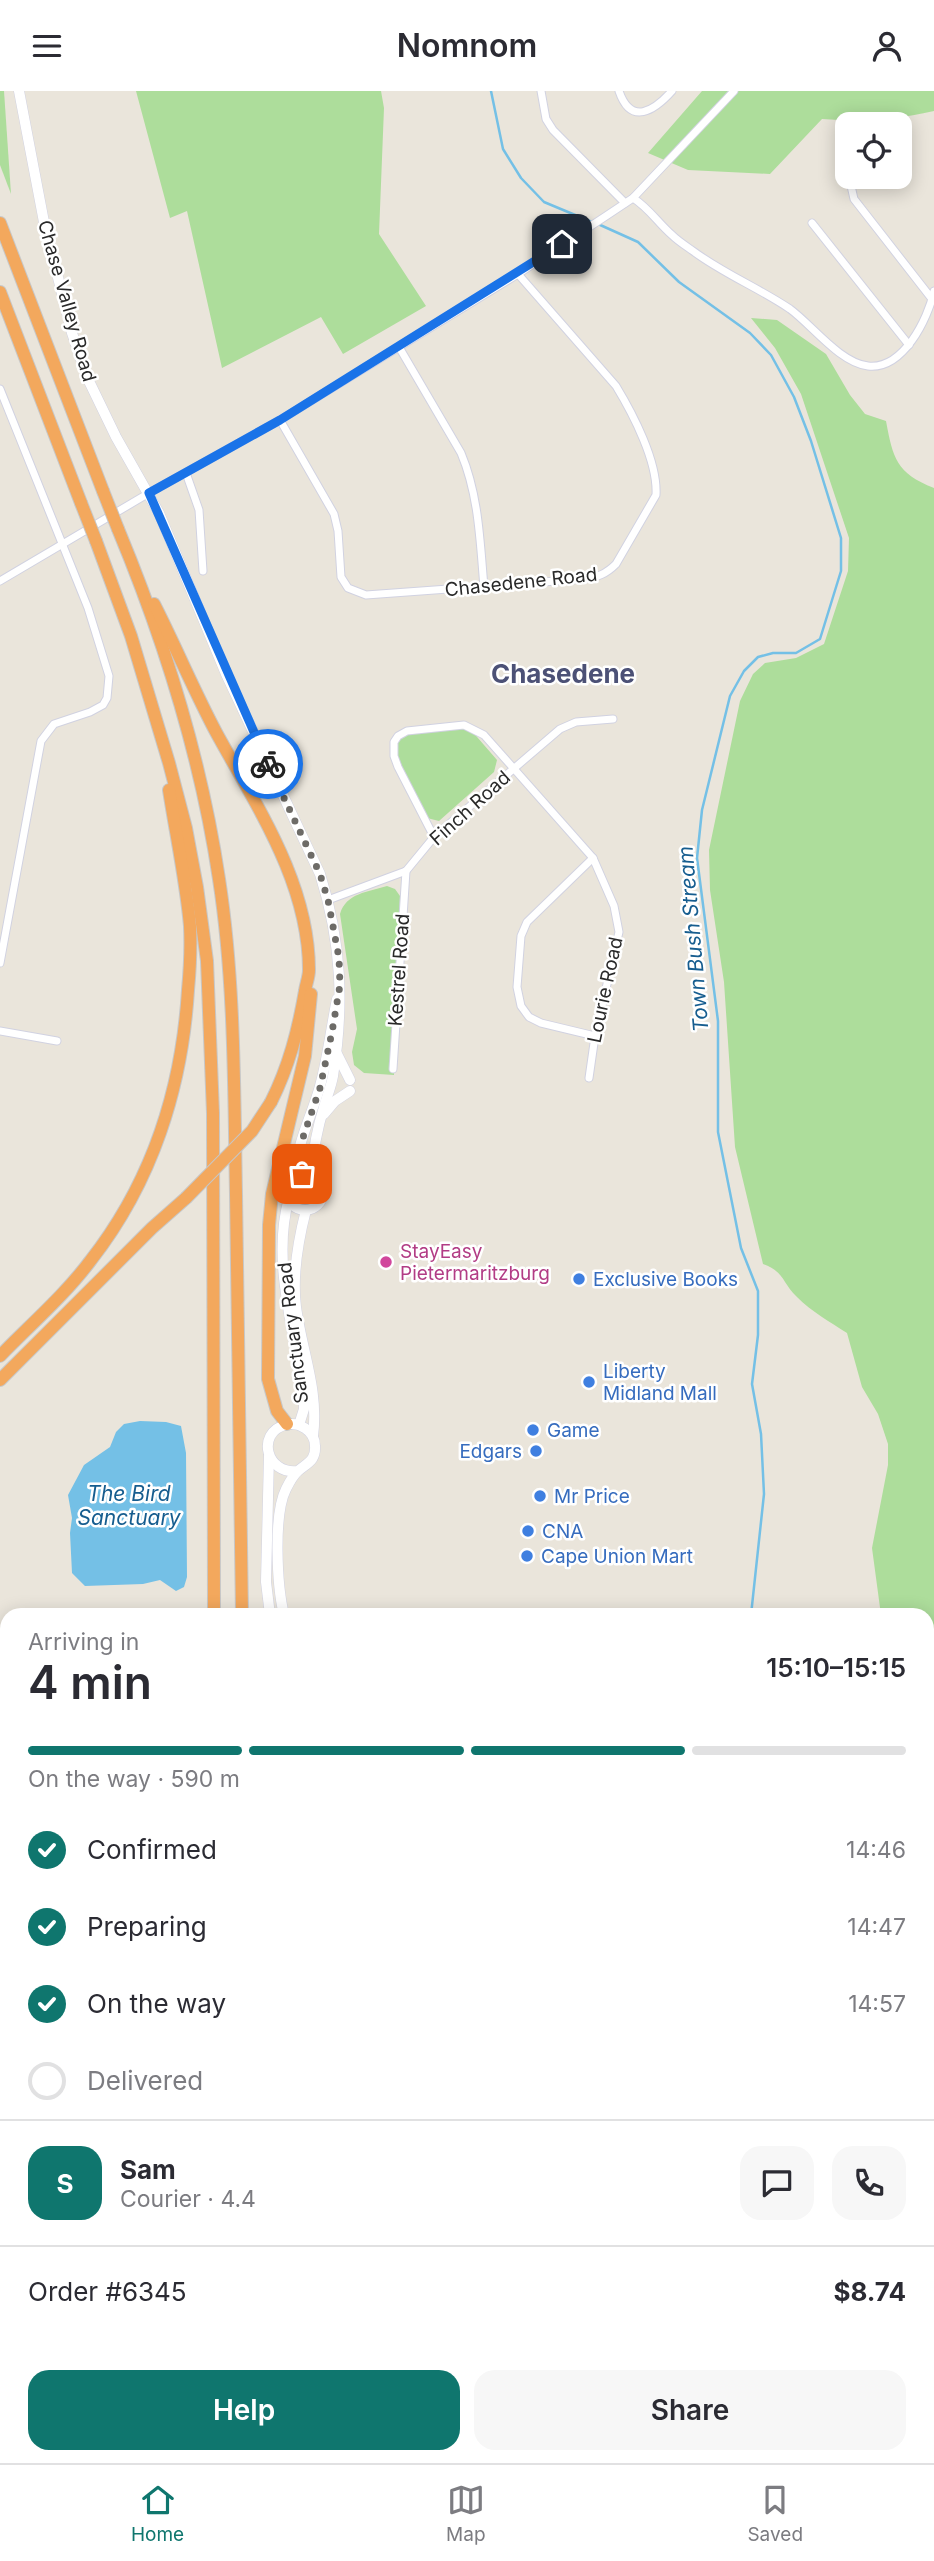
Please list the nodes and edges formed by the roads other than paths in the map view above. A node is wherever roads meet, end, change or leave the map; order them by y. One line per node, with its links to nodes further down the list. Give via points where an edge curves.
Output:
1 (19, 91): 19 (street, Chase Valley Road, via 44,222 80,361)
2 (541, 91): 8 (street, via 553,130)
3 (619, 91): 4 (street, via 626,106 644,113)
4 (672, 91)
5 (734, 91): 7 (street)
6 (852, 189): 13 (street, via 855,199)
7 (633, 198): 8 (street); 14 (street, via 687,247 789,308 852,360 868,366 883,364)
8 (625, 203): 11 (street)
9 (0, 223): 21 (highway, bridge)
10 (812, 223): 14 (street)
11 (518, 274): 15 (street); 24 (street, Chasedene Road, via 622,397 654,469 656,495 616,564 600,576)
12 (0, 292): 26 (highway, bridge, via 131,636)
13 (933, 295): 14 (street)
14 (909, 345)
15 (399, 347): 17 (street); 24 (street, via 469,472)
16 (0, 389): 20 (street)
17 (280, 420): 18 (street); 24 (street, Chasedene Road, via 334,514 341,577 348,588 366,595)
18 (186, 473): 19 (street); 22 (street, via 199,510)
19 (149, 493): 20 (street); 31 (street)
20 (63, 546): 23 (street); 32 (street, via 104,654 109,691 99,708 54,724 41,741)
21 (127, 550): 33 (highway, via 289,873 302,920); 53 (highway, via 187,721 218,868 227,944 235,1110)
22 (203, 571)
23 (0, 582)
24 (484, 587)
25 (613, 719): 27 (street, Finch Road, via 566,726)
26 (169, 763): 46 (highway, via 190,929 186,1028 172,1101 152,1157 109,1234 81,1273); 52 (highway, via 189,840 207,961 213,1113)
27 (514, 769): 28 (street, Finch Road); 28 (street, Lourie Road, via 484,735 470,727 407,731 398,736 394,756); 29 (street, Lourie Road)
28 (434, 837): 30 (street, Finch Road)
29 (593, 858): 36 (street, Lourie Road, via 614,906 619,932); 36 (street, via 527,922 520,936 517,987 529,1017)
30 (406, 871): 31 (street); 39 (street, Kestrel Road)
31 (328, 900): 34 (street)
32 (0, 963)
33 (309, 973): 47 (highway, bridge, via 287,1067 252,1131); 48 (highway, via 305,1056 272,1194 269,1225 268,1379 277,1411)
34 (340, 985): 38 (street); 43 (street)
35 (0, 1031): 37 (street)
36 (595, 1036): 40 (street, Lourie Road)
37 (57, 1041)
38 (336, 1051): 41 (street); 41 (street, via 350,1086)
39 (393, 1069)
40 (589, 1079)
41 (322, 1117): 42 (street)
42 (312, 1175): 43 (street); 45 (street, via 322,1184 323,1195 317,1206)
43 (296, 1177): 44 (street, via 288,1186)
44 (289, 1198): 45 (street); 48 (street, Sanctuary Road, via 284,1271 304,1396 304,1409)
45 (306, 1210): 49 (street, Sanctuary Road, via 295,1288 316,1408)
46 (0, 1356)
47 (0, 1380)
48 (293, 1425): 49 (street); 50 (street, via 278,1428 271,1436)
49 (313, 1436): 51 (street, via 315,1454)
50 (269, 1456): 51 (street, via 278,1467); 54 (street)
51 (298, 1471): 55 (street, via 282,1498 280,1514 278,1585)
52 (214, 1608)
53 (242, 1608)
54 (268, 1608)
55 (283, 1608)

